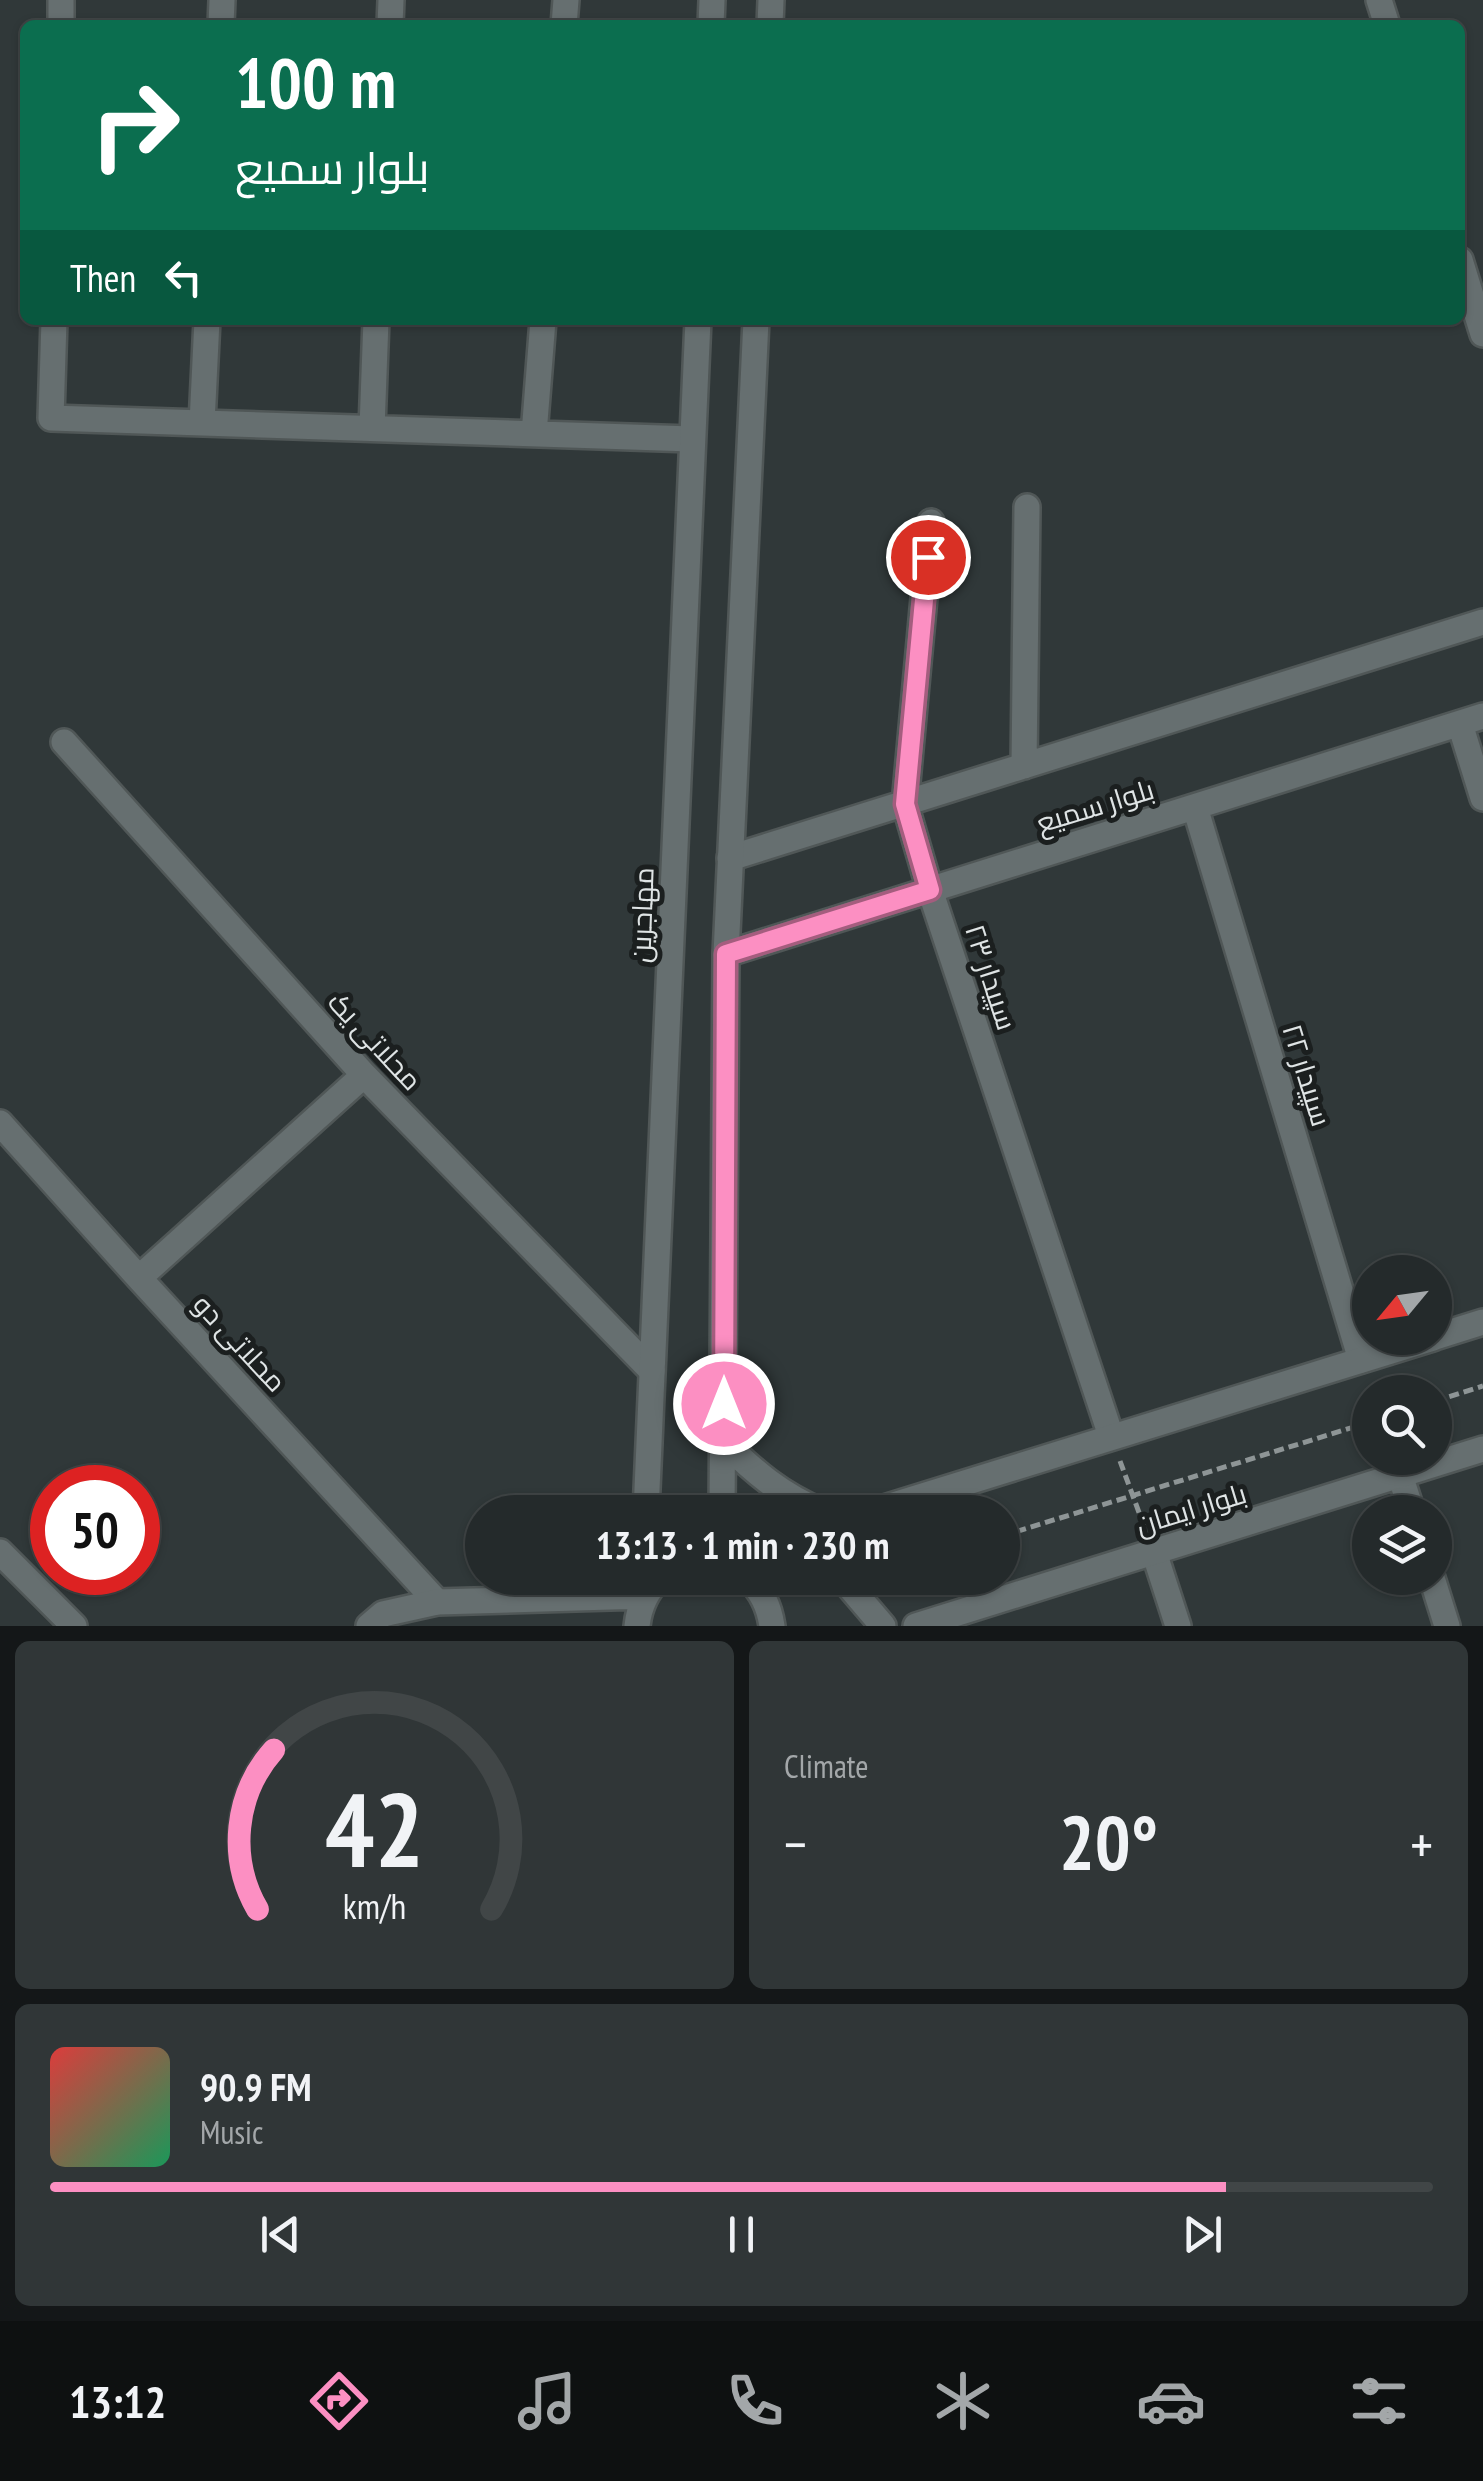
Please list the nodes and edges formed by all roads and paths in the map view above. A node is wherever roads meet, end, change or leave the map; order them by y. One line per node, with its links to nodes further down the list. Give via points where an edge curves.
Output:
1 (1465, 271): 2 (street)
2 (1478, 301): 9 (street)
3 (54, 325): 10 (street, via 51,418)
4 (207, 325): 10 (street)
5 (376, 325): 11 (street)
6 (543, 325): 12 (street)
7 (698, 325): 13 (street, مهاجرین)
8 (756, 325): 23 (street)
9 (1483, 334)
10 (202, 423): 11 (street)
11 (372, 428): 12 (street)
12 (534, 434): 13 (street)
13 (692, 439): 33 (street, مهاجرین)
14 (1027, 507): 19 (street)
15 (931, 522): 21 (street, سپیدار ۲۳)
16 (1483, 622): 19 (street)
17 (1471, 720): 20 (street); 22 (street, بلوار سمیع)
18 (64, 742): 26 (street, محلاتی یک)
19 (1024, 766): 21 (street)
20 (1483, 798)
21 (905, 804): 23 (street); 24 (street, سپیدار ۲۳)
22 (1195, 807): 24 (street, بلوار سمیع); 32 (street, سپیدار ۲۲)
23 (730, 858): 25 (street)
24 (930, 890): 25 (street, بلوار سمیع); 37 (street, سپیدار ۲۳)
25 (726, 954): 38 (street)
26 (364, 1076): 28 (street); 33 (street, محلاتی یک)
27 (0, 1124): 28 (street, محلاتی دو)
28 (139, 1278): 56 (street, محلاتی دو)
29 (1483, 1322): 30 (street)
30 (1452, 1331)
31 (1377, 1355): 32 (street)
32 (1361, 1360): 37 (street)
33 (652, 1371): 42 (street, مهاجرین)
34 (1483, 1386): 35 (path)
35 (1452, 1396)
36 (1352, 1428): 47 (path)
37 (1111, 1436): 45 (street); 47 (path)
38 (723, 1441): 43 (street); 44 (street)
39 (1483, 1449): 40 (street, بلوار ایمان)
40 (1452, 1459)
41 (1400, 1475): 46 (street); 50 (street, بلوار ایمان)
42 (647, 1495)
43 (722, 1495)
44 (788, 1495)
45 (925, 1495)
46 (1406, 1495)
47 (1133, 1496): 48 (path); 50 (path)
48 (1020, 1531)
49 (0, 1552): 57 (street)
50 (1154, 1552): 62 (street, بلوار ایمان); 63 (street)
51 (526, 1595): 56 (street)
52 (648, 1595): 59 (street)
53 (762, 1595): 60 (street)
54 (857, 1595): 61 (street)
55 (1437, 1595): 64 (street)
56 (438, 1602): 58 (street, via 383,1614)
57 (74, 1626)
58 (368, 1626)
59 (637, 1626)
60 (772, 1626)
61 (883, 1626)
62 (918, 1626)
63 (1178, 1626)
64 (1447, 1626)

